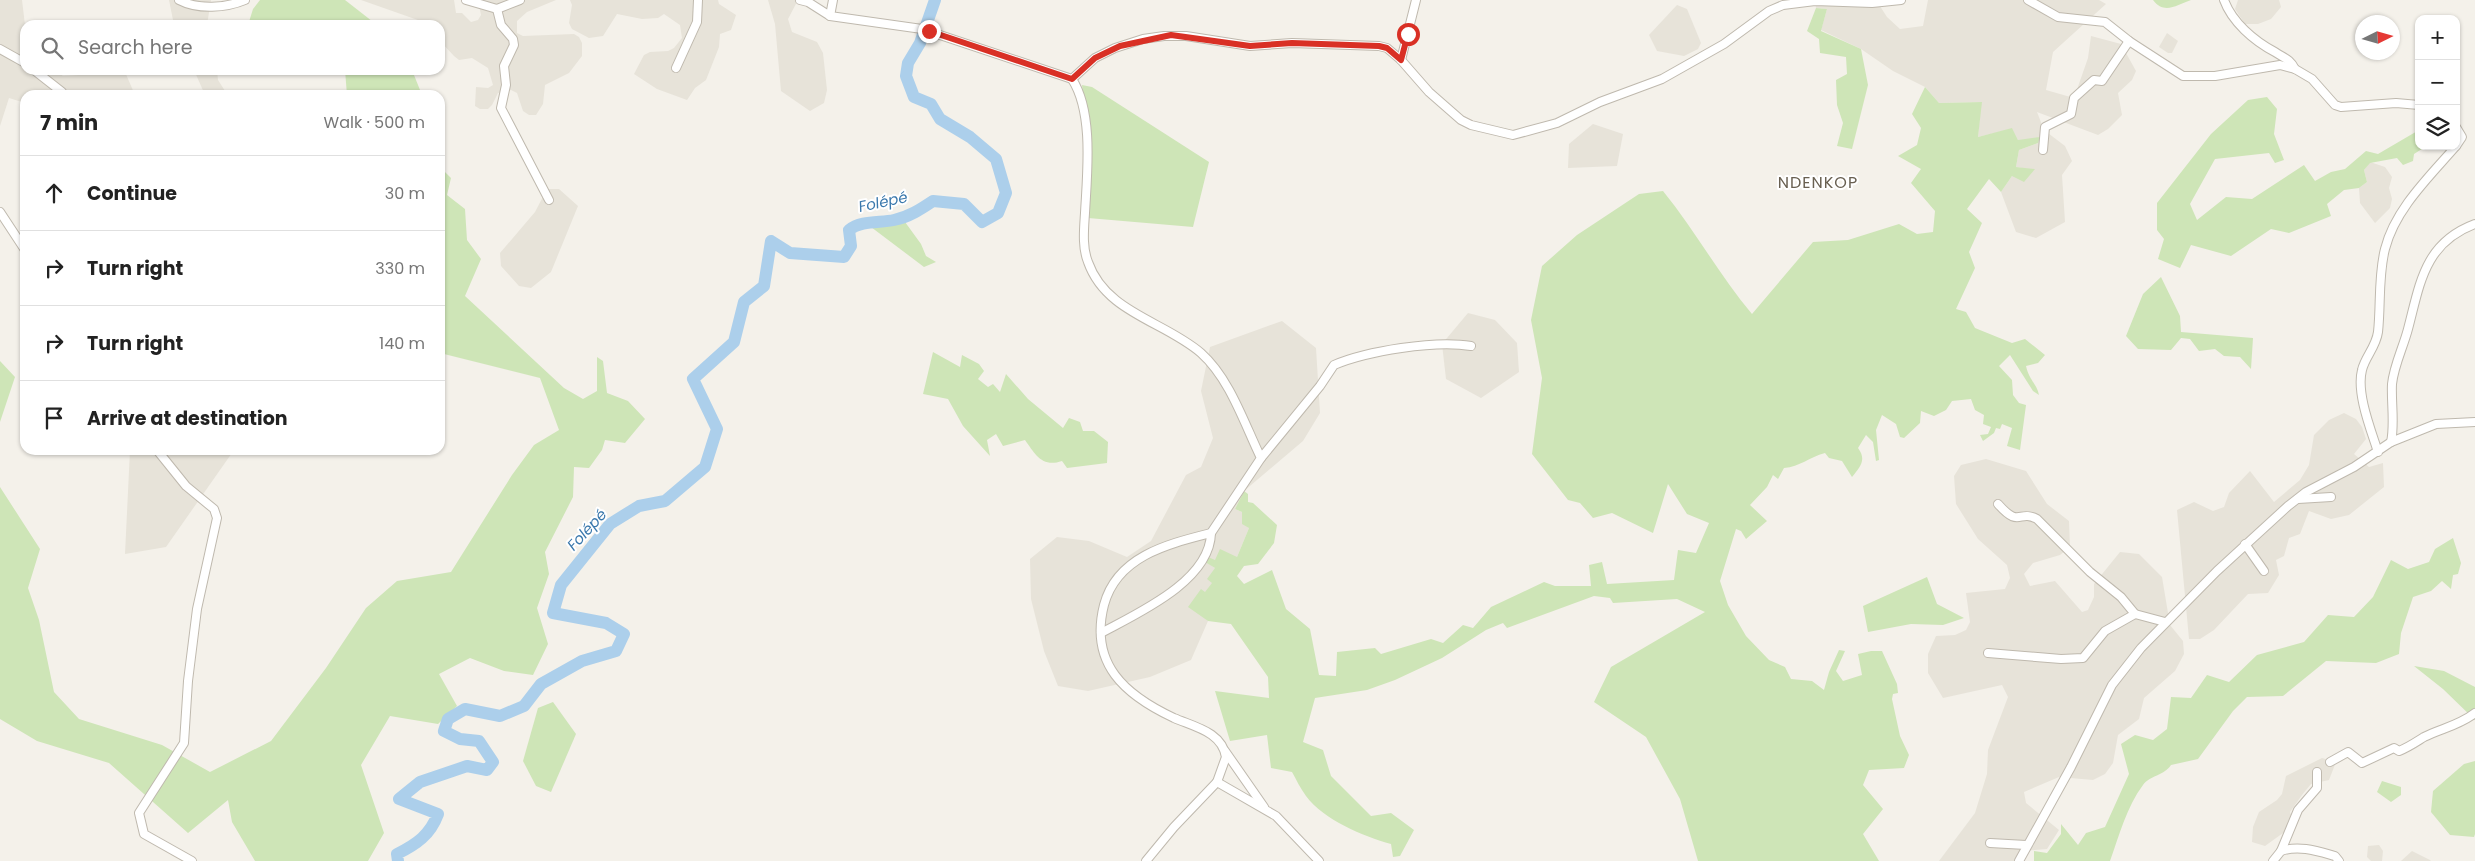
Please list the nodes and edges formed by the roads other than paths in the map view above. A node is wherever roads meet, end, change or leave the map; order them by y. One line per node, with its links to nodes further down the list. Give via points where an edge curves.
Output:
1 (179, 0): 2 (street, via 195,6 217,6)
2 (245, 0)
3 (466, 0): 12 (street)
4 (520, 0): 12 (street)
5 (698, 0): 18 (street, via 697,22)
6 (800, 0): 13 (street)
7 (833, 0): 13 (street)
8 (1416, 0): 17 (street)
9 (1900, 0): 17 (street, via 1872,3 1815,1 1783,5 1769,11 1685,68 1524,134 1508,135 1461,120)
10 (2028, 0): 14 (street, via 2058,17 2104,22)
11 (2224, 0): 19 (street, via 2236,22 2288,60)
12 (497, 9): 26 (street, via 501,25 514,45 504,66 506,85 501,108)
13 (830, 16): 21 (street, via 925,30)
14 (2129, 41): 19 (street, via 2183,76 2215,76 2272,65); 24 (street, via 2102,81 2094,80 2077,94 2071,114 2045,127)
15 (0, 49): 16 (street)
16 (20, 60)
17 (1401, 60): 21 (street, via 1387,48 1379,46 1292,43 1250,46 1171,35 1120,46 1095,58)
18 (676, 68)
19 (2295, 69): 23 (street, via 2312,79 2335,105 2341,107)
20 (40, 75): 22 (street)
21 (1072, 79): 35 (street, via 1082,101 1086,144 1084,231 1088,264 1104,288 1126,310 1175,334 1208,360 1239,410)
22 (59, 90)
23 (2415, 105)
24 (2042, 150)
25 (2453, 150): 33 (street, via 2409,202 2385,250 2377,339 2360,377)
26 (549, 200)
27 (0, 212): 29 (street)
28 (2475, 224): 32 (street, via 2458,233 2434,254 2420,279 2394,373)
29 (20, 242)
30 (1471, 346): 35 (street, via 1446,344 1408,348 1334,365)
31 (2475, 422): 32 (street, via 2436,424)
32 (2391, 442): 33 (street)
33 (2378, 452): 37 (street)
34 (161, 455): 55 (street, via 186,486 214,509 217,518 198,609 184,743 139,813 144,834)
35 (1261, 458): 39 (street)
36 (2331, 497): 37 (street)
37 (2297, 499): 40 (street)
38 (1998, 504): 42 (street, via 2008,516 2037,519)
39 (1211, 533): 44 (street, via 1211,544 1203,562 1181,583 1152,605); 44 (street, via 1162,547 1121,574 1107,596)
40 (2245, 544): 41 (street); 43 (street)
41 (2264, 571)
42 (2135, 614): 43 (street); 45 (street, via 2105,631 2083,658)
43 (2165, 622): 53 (street, via 2112,685 2072,767)
44 (1101, 632): 47 (street, via 1104,659 1128,690 1158,709 1214,736)
45 (1988, 653)
46 (2475, 713): 48 (street, via 2462,724 2423,738 2400,751 2394,748 2362,763 2348,752)
47 (1224, 749): 50 (street, via 1225,764); 51 (street)
48 (2330, 762)
49 (2317, 772): 54 (street, via 2317,788 2298,810)
50 (1217, 782): 51 (street); 56 (street)
51 (1266, 810): 57 (street, via 1287,826)
52 (1990, 843): 53 (street)
53 (2026, 845): 58 (street)
54 (2281, 851): 59 (street); 60 (street, via 2309,849 2336,856)
55 (192, 861)
56 (1146, 861)
57 (1319, 861)
58 (2019, 861)
59 (2273, 861)
60 (2339, 861)

